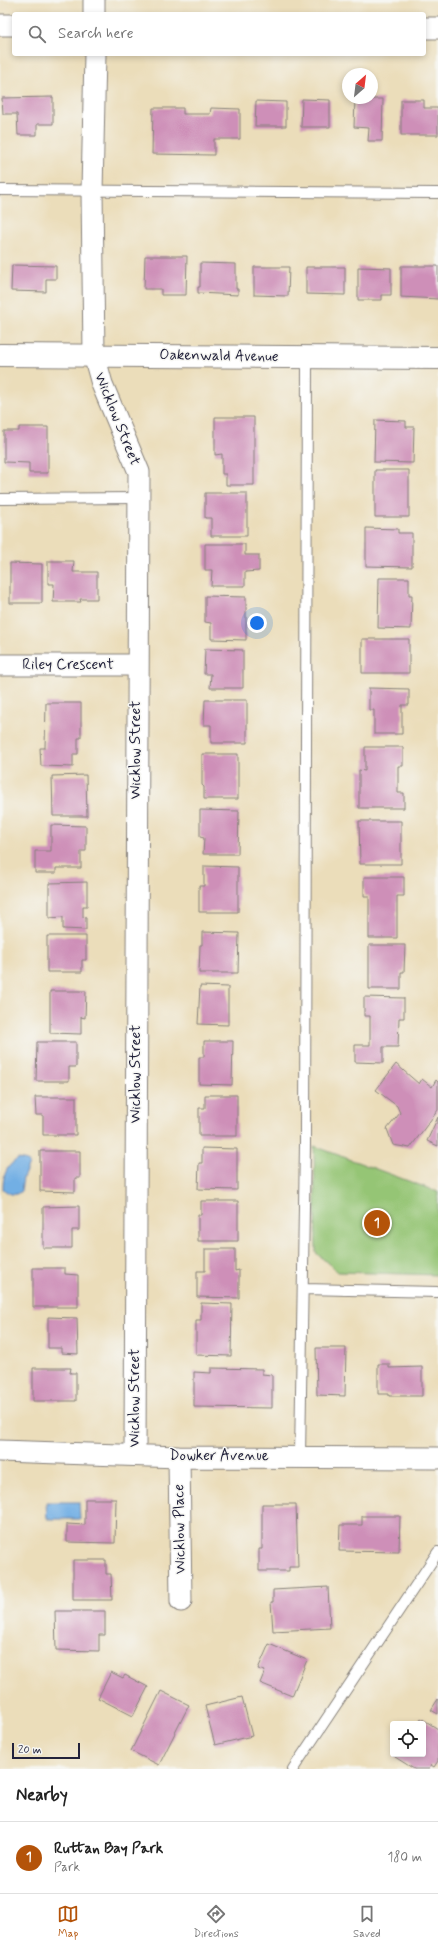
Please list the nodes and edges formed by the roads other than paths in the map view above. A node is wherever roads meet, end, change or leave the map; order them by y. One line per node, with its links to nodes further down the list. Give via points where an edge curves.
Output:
1 (94, 0): 2 (street)
2 (94, 12)
3 (0, 25): 4 (street)
4 (12, 25)
5 (426, 28): 6 (street)
6 (438, 28)
7 (94, 56): 9 (street, Wicklow Street)
8 (0, 190): 9 (lane)
9 (92, 191): 10 (lane); 12 (street, Wicklow Street)
10 (438, 193)
11 (0, 355): 12 (street, Oakenwald Avenue)
12 (94, 355): 13 (street, Oakenwald Avenue); 15 (street, Wicklow Street, via 102,384 139,472)
13 (307, 357): 14 (street, Oakenwald Avenue); 19 (lane)
14 (438, 358)
15 (139, 498): 16 (lane); 18 (street, Wicklow Street)
16 (0, 499)
17 (0, 665): 18 (street, Riley Crescent)
18 (137, 665): 22 (street, Wicklow Street)
19 (304, 1289): 20 (lane); 23 (lane)
20 (438, 1292)
21 (0, 1451): 22 (street, Dowker Avenue)
22 (134, 1456): 24 (street, Dowker Avenue)
23 (300, 1456): 24 (street, Dowker Avenue); 25 (street, Dowker Avenue)
24 (178, 1457): 27 (street, Wicklow Place)
25 (438, 1458)
26 (438, 1552): 28 (lane)
27 (181, 1601)
28 (293, 1769)

